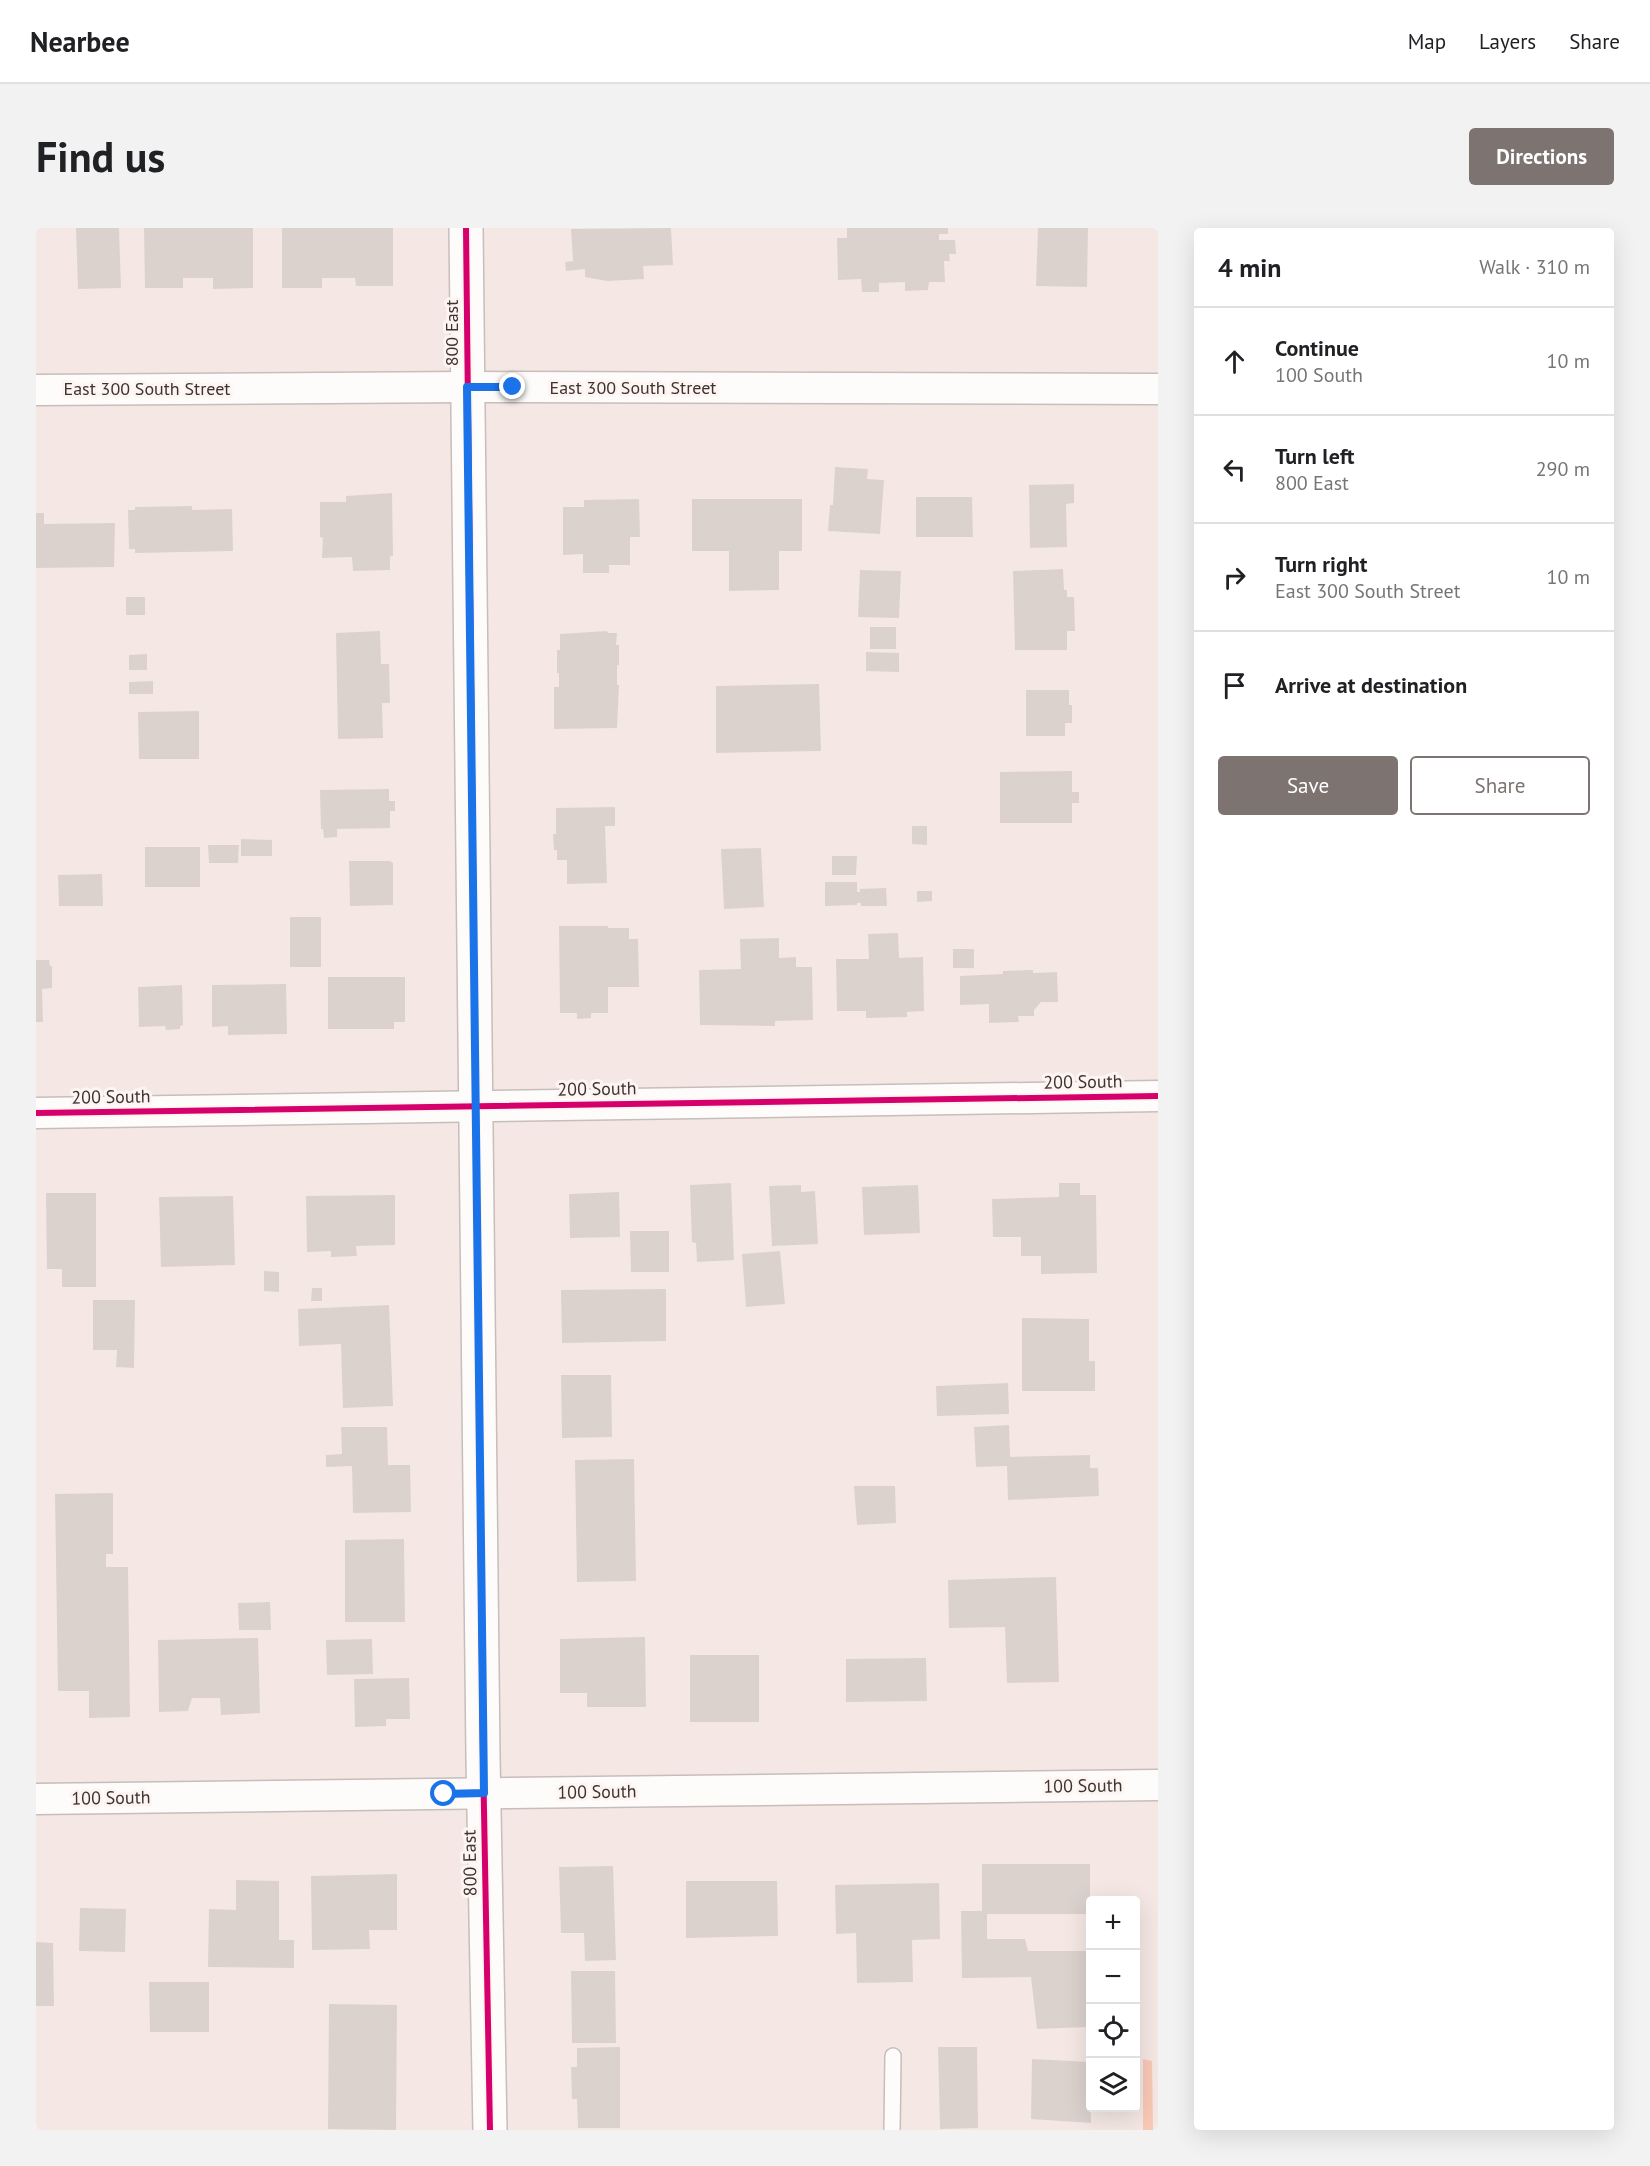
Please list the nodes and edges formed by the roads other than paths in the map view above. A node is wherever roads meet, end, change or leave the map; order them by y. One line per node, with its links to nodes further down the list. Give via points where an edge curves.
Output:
1 (466, 228): 2 (street, 800 East)
2 (467, 387): 3 (street, East 300 South Street); 4 (street, East 300 South Street); 6 (street, 800 East)
3 (1158, 389)
4 (36, 390)
5 (1158, 1096): 6 (street, 200 South)
6 (476, 1106): 7 (street, 200 South); 9 (street, 800 East)
7 (36, 1113)
8 (1158, 1785): 9 (street, 100 South)
9 (484, 1793): 10 (street, 100 South); 12 (street, 800 East)
10 (36, 1799)
11 (893, 2056): 13 (lane)
12 (490, 2130)
13 (892, 2130)

